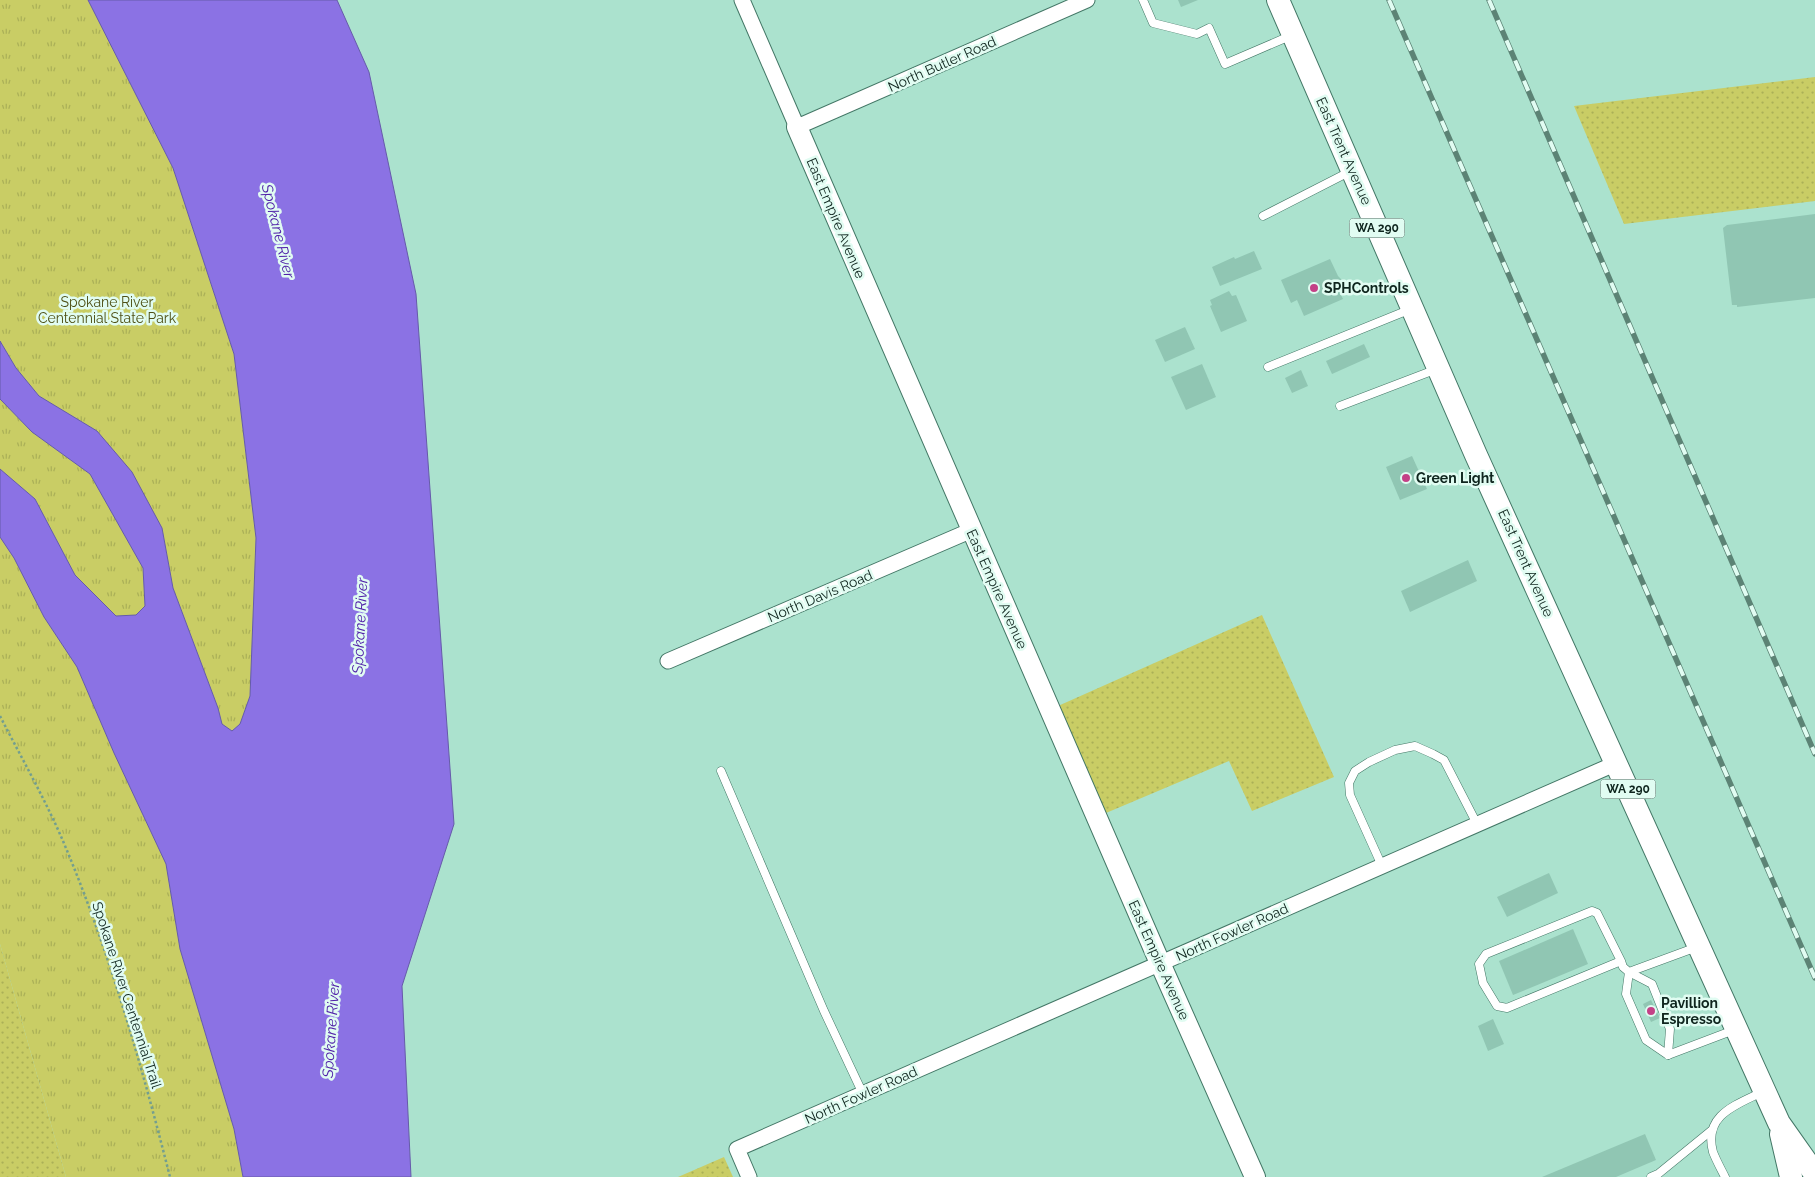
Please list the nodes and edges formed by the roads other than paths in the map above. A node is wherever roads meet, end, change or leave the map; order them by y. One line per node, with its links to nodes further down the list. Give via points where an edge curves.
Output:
1 (742, 0): 6 (street, East Empire Avenue)
2 (1087, 0): 6 (street, North Butler Road)
3 (1143, 0): 5 (lane, via 1153,23 1197,34 1210,28 1226,64)
4 (1278, 0): 5 (main road, East Trent Avenue / WA 290)
5 (1293, 34): 7 (main road, East Trent Avenue / WA 290)
6 (797, 127): 13 (street, East Empire Avenue)
7 (1352, 170): 8 (lane); 9 (main road, East Trent Avenue / WA 290)
8 (1263, 216)
9 (1413, 309): 10 (lane); 11 (main road, East Trent Avenue / WA 290)
10 (1268, 367)
11 (1439, 368): 12 (lane); 15 (main road, East Trent Avenue / WA 290)
12 (1340, 406)
13 (972, 530): 14 (street, North Davis Road); 21 (street, East Empire Avenue)
14 (668, 661)
15 (1617, 763): 17 (street, North Fowler Road); 19 (main road, East Trent Avenue / WA 290)
16 (721, 771): 26 (lane)
17 (1477, 824): 18 (street, North Fowler Road); 18 (lane, via 1444,760 1415,746 1395,750 1355,771 1349,782 1350,795)
18 (1382, 866): 21 (street, North Fowler Road)
19 (1699, 946): 22 (lane); 23 (main road, East Trent Avenue / WA 290)
20 (1621, 961): 20 (lane, via 1597,913 1592,911 1486,954 1479,964 1483,983 1497,1006 1507,1008); 22 (lane)
21 (1160, 963): 26 (street, North Fowler Road); 31 (street, East Empire Avenue)
22 (1629, 972): 24 (lane, via 1626,994 1646,1040); 24 (lane, via 1652,984 1670,1029)
23 (1736, 1029): 24 (lane); 25 (main road, East Trent Avenue / WA 290)
24 (1668, 1055)
25 (1764, 1091): 27 (main road, East Trent Avenue / WA 290); 28 (lane, via 1731,1108 1716,1120)
26 (863, 1094): 30 (street, North Fowler Road, via 737,1149)
27 (1778, 1123): 29 (main road, East Trent Avenue / WA 290); 34 (main road, East Trent Avenue / WA 290)
28 (1712, 1130): 32 (lane); 33 (lane, via 1713,1151)
29 (1815, 1174)
30 (749, 1177)
31 (1255, 1177)
32 (1651, 1177)
33 (1725, 1177)
34 (1790, 1177)

